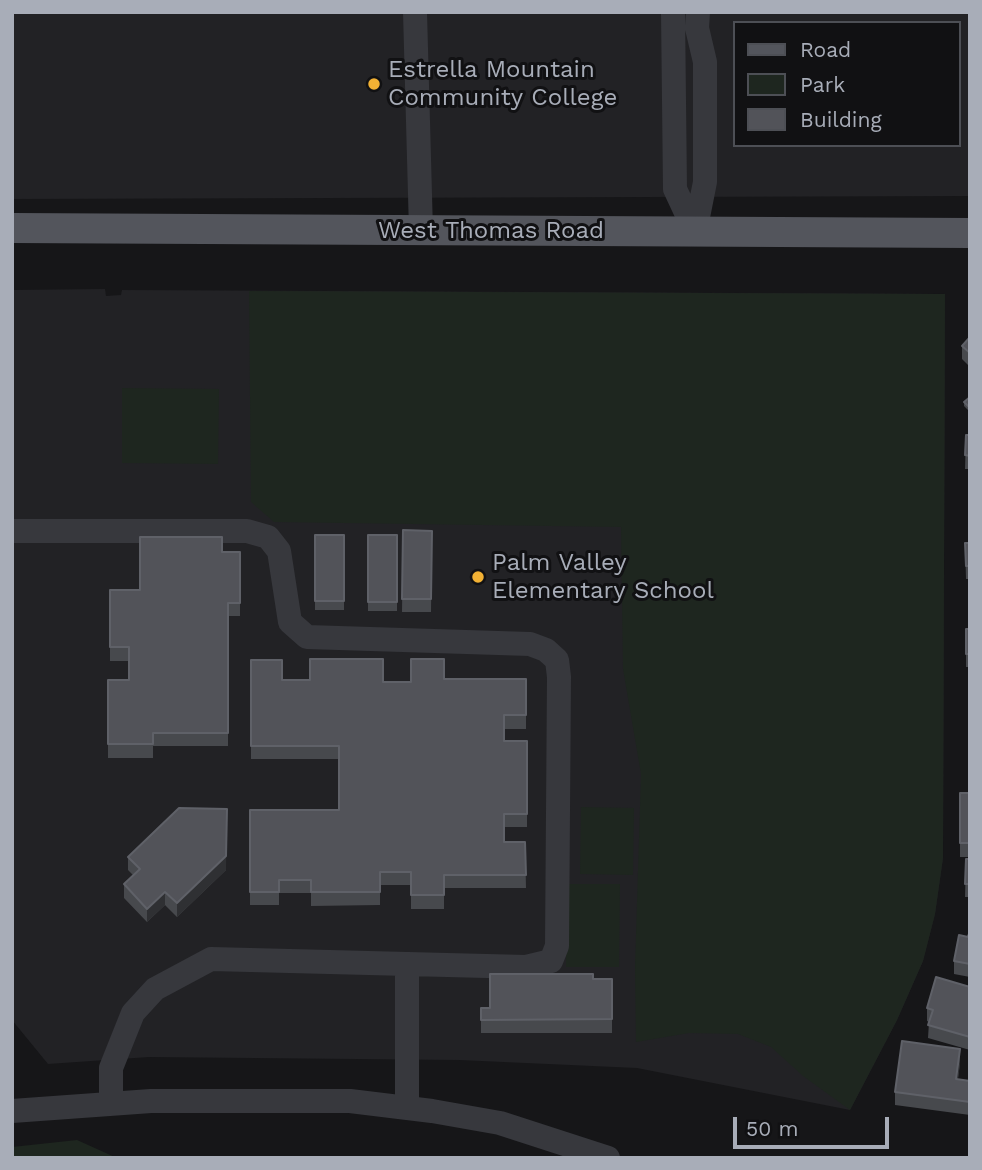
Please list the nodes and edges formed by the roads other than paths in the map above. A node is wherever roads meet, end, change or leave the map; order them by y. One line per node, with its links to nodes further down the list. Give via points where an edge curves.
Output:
1 (415, 12): 5 (street)
2 (673, 12): 6 (street, via 675,189)
3 (698, 12): 6 (street, via 705,62 705,183)
4 (12, 228): 5 (main road, West Thomas Road)
5 (421, 230): 6 (main road, West Thomas Road)
6 (695, 232): 7 (main road, West Thomas Road)
7 (970, 233)
8 (12, 531): 9 (street, via 247,531 268,537 279,551 290,622 307,637 530,644 557,660 557,946 551,961 526,967)
9 (407, 964): 10 (street, via 211,959 189,969 155,989 133,1013 111,1068); 11 (street)
10 (111, 1104): 11 (street, via 350,1101); 12 (street)
11 (407, 1108): 13 (street, via 500,1123)
12 (12, 1111)
13 (608, 1158)

